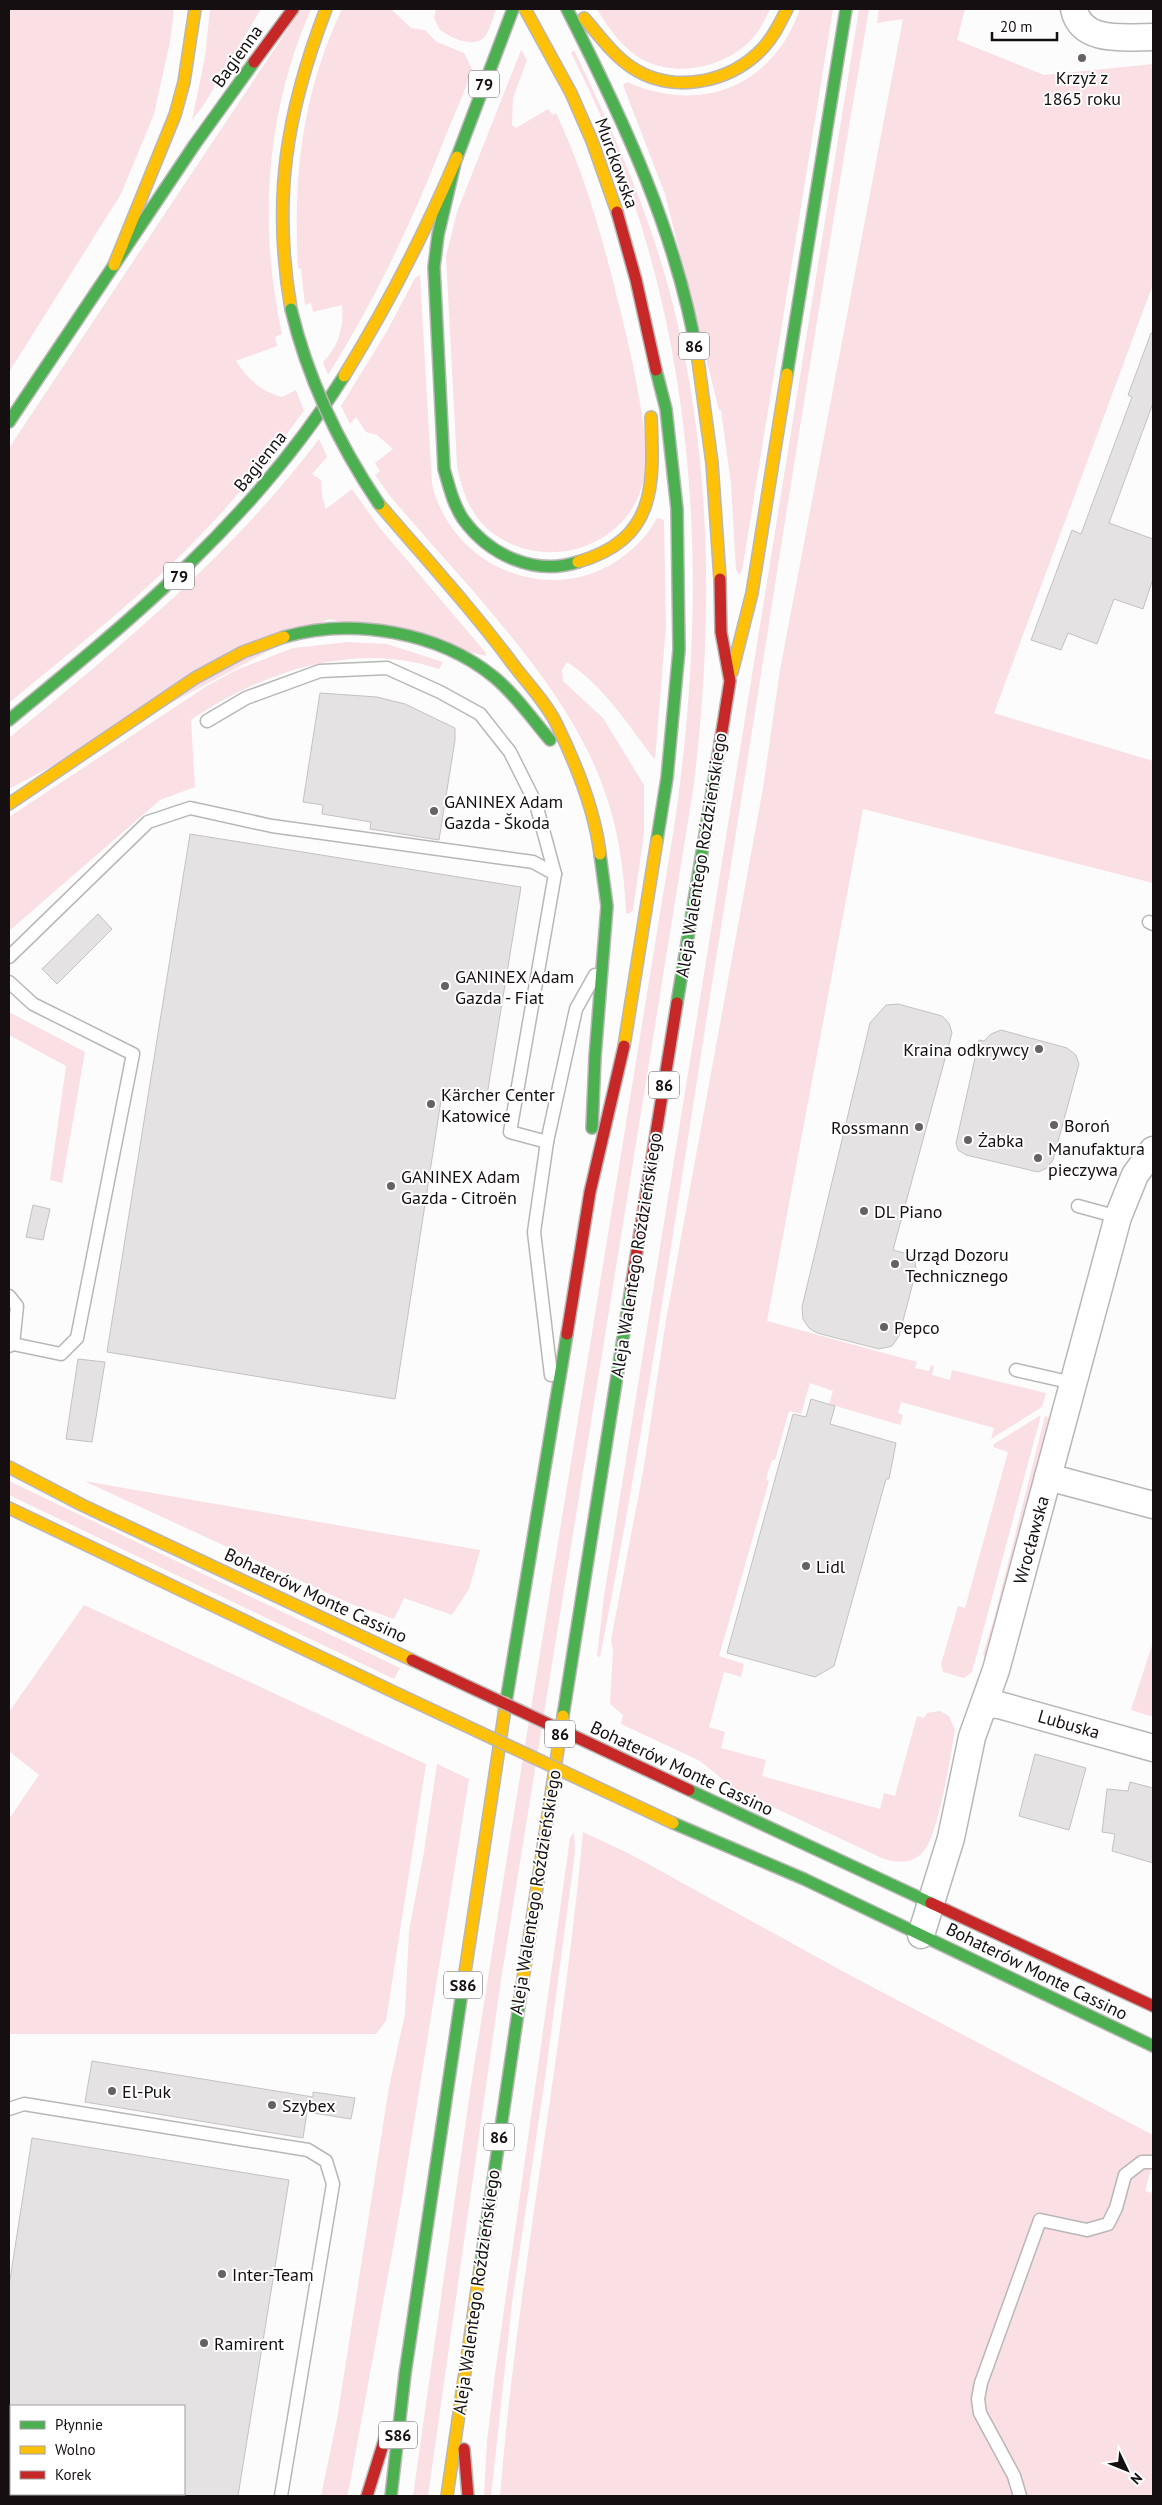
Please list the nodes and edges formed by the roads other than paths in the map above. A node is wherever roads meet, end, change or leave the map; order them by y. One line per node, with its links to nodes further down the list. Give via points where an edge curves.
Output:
1 (195, 9): 15 (main road, via 184,82 175,115)
2 (293, 9): 13 (main road, Bagienna)
3 (326, 9): 21 (main road, bridge, via 303,69 286,144 281,226 291,309 312,382 347,453 380,504 533,689 557,726)
4 (513, 9): 14 (main road, 79)
5 (524, 9): 16 (main road, Murckowska / 86, via 571,93 592,141 624,236)
6 (567, 9): 18 (main road, Aleja Walentego Roździeńskiego / 86, via 607,86 640,161 670,251 691,331 706,406 715,482 720,627)
7 (577, 9): 8 (main road, via 618,58 660,81 693,83 712,80 746,64 772,39)
8 (787, 9)
9 (846, 9): 18 (main road, via 752,593)
10 (1079, 18): 11 (street, via 1094,34)
11 (1153, 37)
12 (247, 51): 13 (main road)
13 (195, 144): 15 (main road, Bagienna)
14 (456, 159): 16 (main road, via 434,267 444,469 447,489 466,525 495,552 530,565 564,566 607,552 624,541 638,525 651,491); 19 (main road, Bagienna / 79, via 387,305 348,370 291,452 240,513 166,587)
15 (114, 265): 17 (main road, Bagienna)
16 (648, 341): 29 (main road, 86, via 666,409 678,510 677,687 667,778 625,1043)
17 (9, 422)
18 (730, 681): 51 (main road, Aleja Walentego Roździeńskiego / 86, via 521,1980)
19 (9, 720)
20 (207, 721): 23 (lane, via 246,698 320,671 387,668 480,714 510,752 536,804)
21 (574, 767): 22 (main road, via 501,683 478,666 450,651 393,633 320,630 270,642 229,659 162,700); 25 (main road, via 590,810 602,858 607,906)
22 (9, 804)
23 (554, 874): 24 (lane, via 533,862 272,826 190,808 148,822); 27 (lane, via 510,1132)
24 (9, 957)
25 (604, 960): 27 (lane, via 576,1009); 29 (main road, via 595,1057)
26 (9, 982): 33 (lane, via 33,1004 133,1054 77,1338 61,1354)
27 (547, 1142): 36 (lane, via 534,1232)
28 (1153, 1150): 31 (street, Wrocławska, via 1135,1175)
29 (590, 1192): 36 (main road, 86)
30 (1078, 1206): 31 (lane)
31 (1118, 1217): 35 (street, Wrocławska)
32 (9, 1296): 33 (lane, via 16,1306)
33 (11, 1345)
34 (1016, 1370): 35 (lane)
35 (1073, 1383): 38 (street, Wrocławska)
36 (556, 1410): 43 (main road, 86)
37 (9, 1467): 44 (main road, Bohaterów Monte Cassino, bridge, via 89,1508)
38 (1048, 1477): 39 (street); 41 (street, Wrocławska)
39 (1153, 1505)
40 (9, 1508): 45 (main road, Bohaterów Monte Cassino, bridge, via 673,1823 804,1879)
41 (984, 1704): 42 (street, Lubuska, via 998,1704); 44 (street, Wrocławska, via 972,1737 951,1838)
42 (1153, 1748)
43 (487, 1828): 50 (main road, S86)
44 (932, 1904): 45 (street, Wrocławska); 46 (main road, Bohaterów Monte Cassino)
45 (921, 1935): 47 (main road, Bohaterów Monte Cassino)
46 (1153, 2006)
47 (1153, 2046)
48 (9, 2109): 52 (lane, via 24,2104 308,2150 326,2161 333,2184)
49 (1153, 2162): 57 (lane, via 1142,2162 1125,2175 1108,2224 1087,2230 1040,2220 980,2383 978,2400 985,2425 1014,2476)
50 (405, 2374): 53 (main road); 54 (main road, S86)
51 (460, 2400): 55 (main road, Aleja Walentego Roździeńskiego); 56 (main road)
52 (281, 2496)
53 (367, 2496)
54 (391, 2496)
55 (447, 2496)
56 (468, 2496)
57 (1020, 2496)

